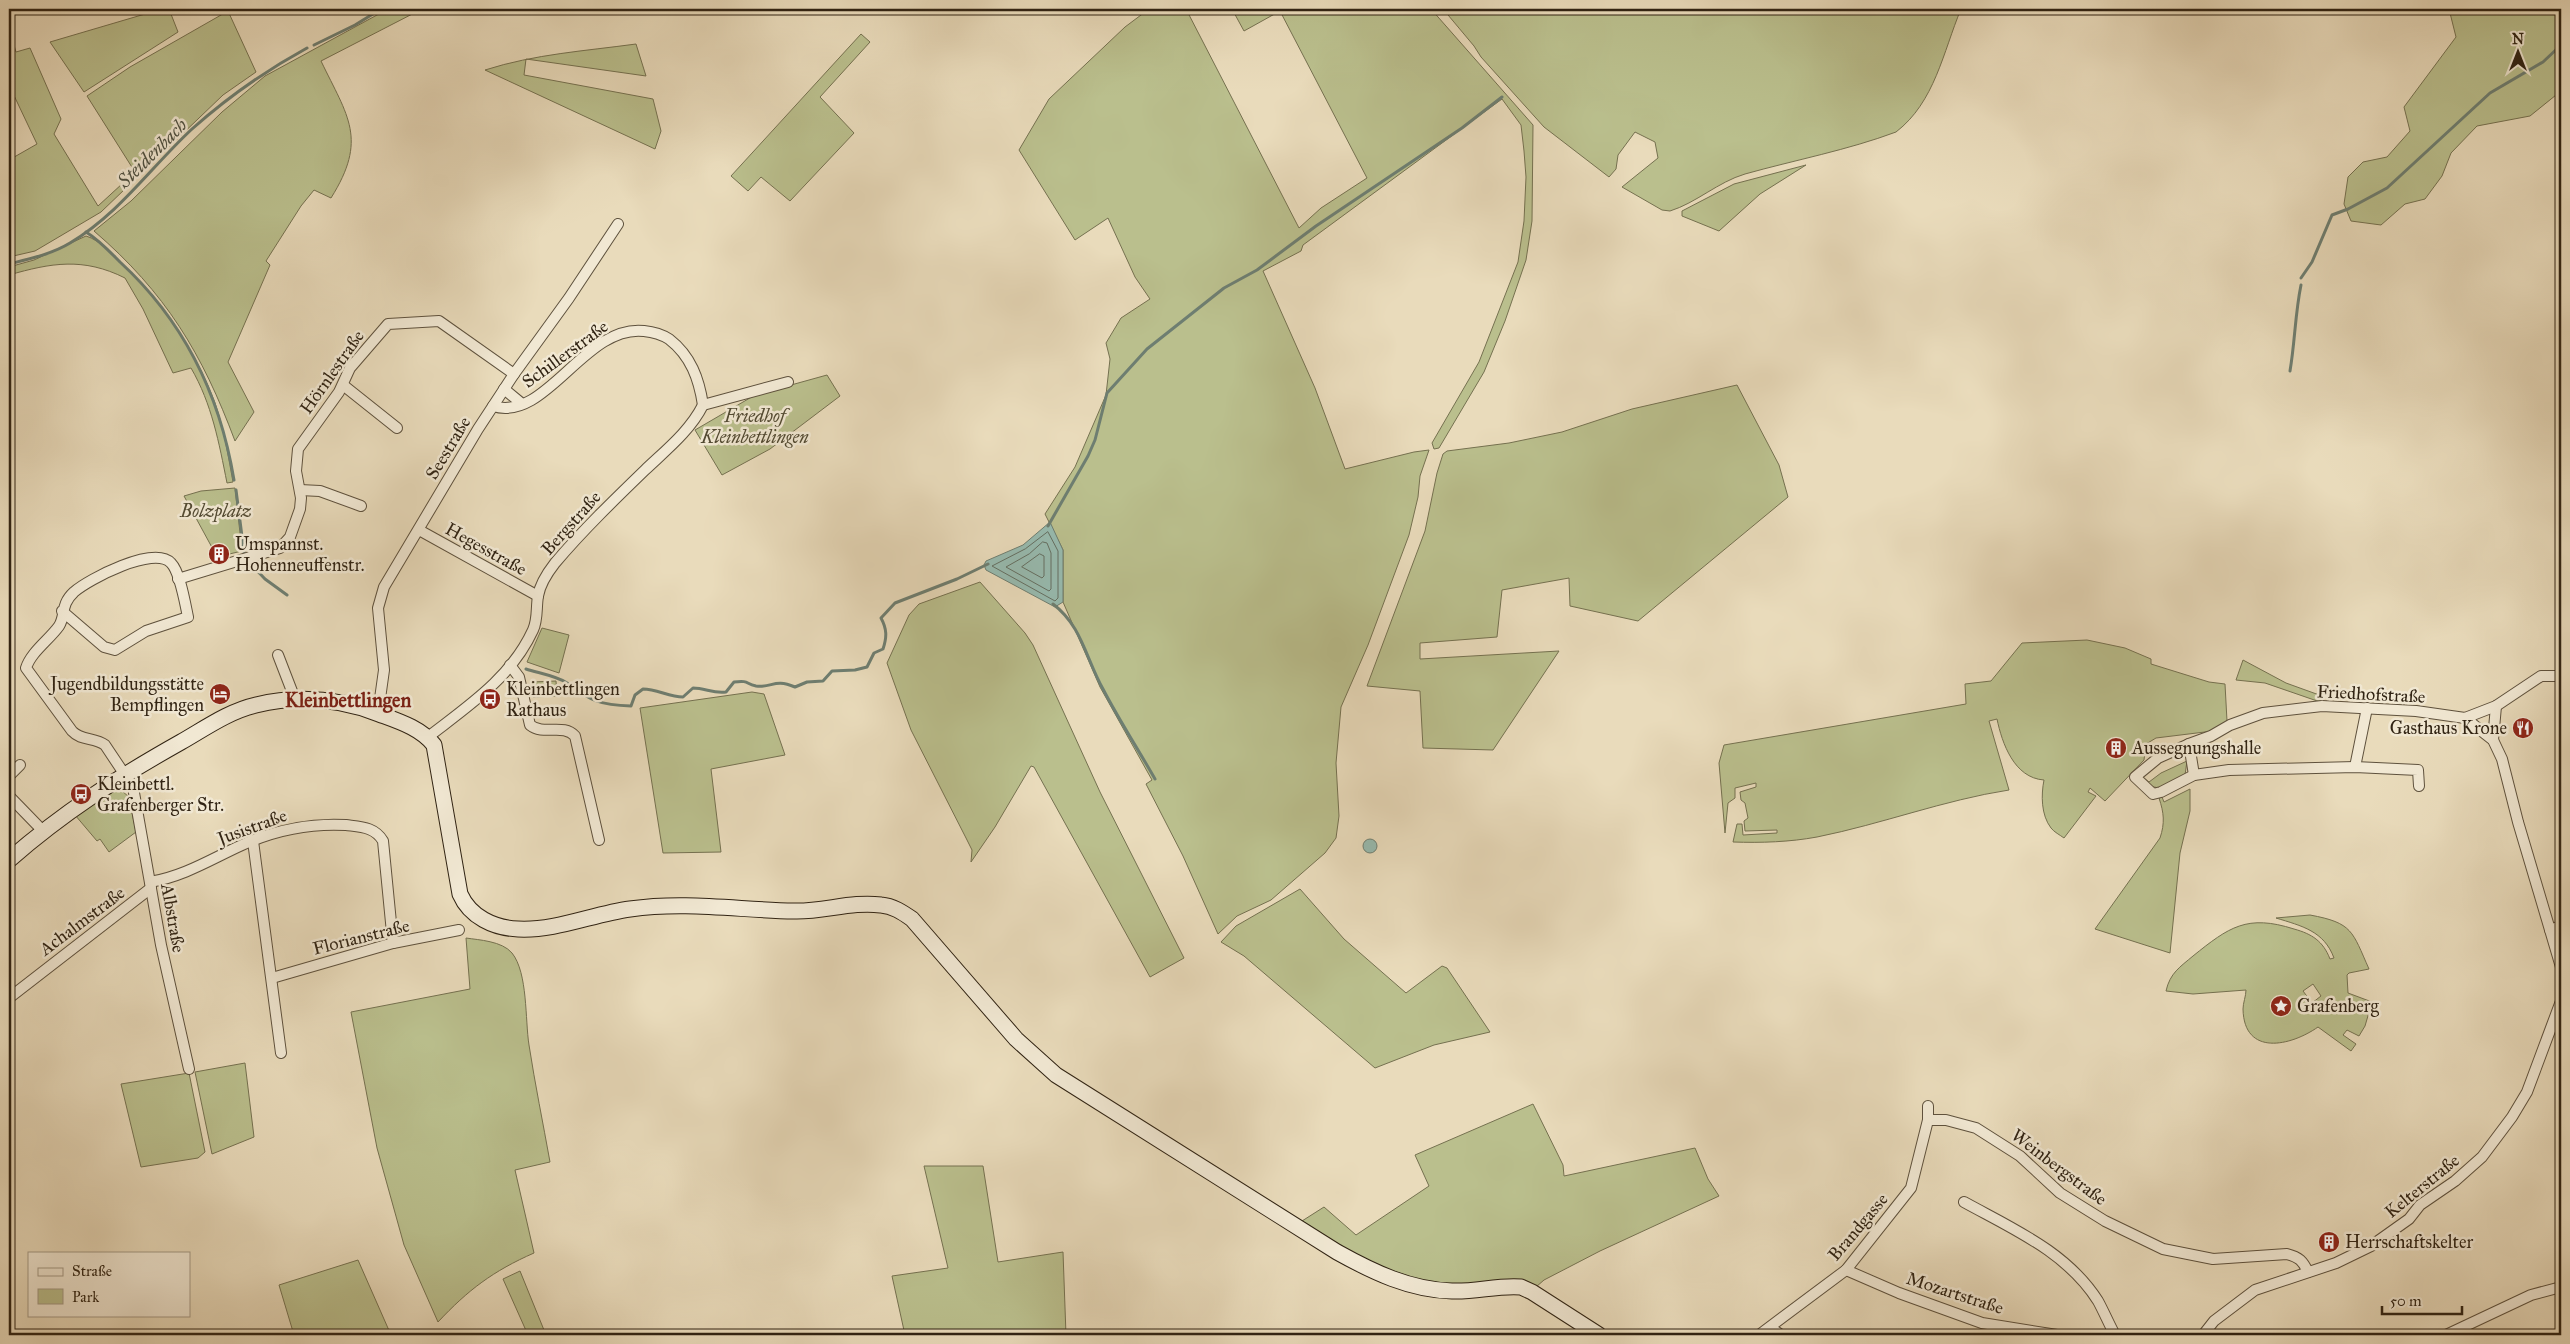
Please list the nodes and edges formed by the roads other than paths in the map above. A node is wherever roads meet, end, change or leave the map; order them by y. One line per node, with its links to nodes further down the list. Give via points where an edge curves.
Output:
1 (618, 224): 2 (street, Seestraße)
2 (514, 374): 4 (street, Hörnlestraße, via 439,321 392,323 385,326 350,368); 5 (street, Seestraße)
3 (788, 382): 7 (street)
4 (343, 385): 9 (street); 10 (street, Hörnlestraße, via 298,449 296,471)
5 (504, 389): 6 (street, Schillerstraße); 8 (street, Seestraße)
6 (521, 403): 7 (street, Schillerstraße, via 536,398 604,341 637,330 664,336 682,350 694,370); 8 (street, Schillerstraße, via 500,408)
7 (703, 405): 14 (street, Bergstraße, via 691,426 568,548 543,582)
8 (493, 406): 12 (street, Seestraße)
9 (397, 428)
10 (300, 490): 11 (street, via 320,491); 13 (street, Hörnlestraße, via 300,509 286,543 280,548)
11 (361, 506)
12 (419, 530): 14 (street, Hegesstraße); 22 (street, Seestraße, via 380,597 378,617 384,682)
13 (178, 578): 15 (street, Albstraße, via 170,562 162,558 142,559 83,585 67,600); 15 (street, via 188,617 146,631 120,648 104,647)
14 (538, 596): 17 (street, Bergstraße, via 534,629)
15 (62, 611): 29 (street, Albstraße, via 60,625 27,664 27,672 76,735 100,742)
16 (278, 655): 19 (street)
17 (510, 666): 24 (street, Bergstraße, via 488,691); 35 (street, via 519,677 530,725 540,730 564,729 575,736)
18 (2561, 676): 20 (street, Friedhofstraße, via 2542,676)
19 (295, 699): 22 (street, via 341,702); 29 (street, via 238,711)
20 (2496, 706): 23 (street, Friedhofstraße); 25 (street)
21 (2367, 708): 23 (street, Friedhofstraße); 26 (street, Friedhofstraße, via 2322,706 2263,713); 28 (street)
22 (378, 713): 24 (street)
23 (2465, 718): 25 (street)
24 (428, 737): 57 (street, via 437,757 451,847 464,902 485,920 507,928 542,928 625,910 670,906 795,911 858,905 896,908 912,919 1016,1039 1056,1075 1337,1252 1375,1273 1432,1289 1521,1287)
25 (2492, 740): 41 (street, via 2502,759)
26 (2189, 744): 30 (street); 30 (street, Friedhofstraße, via 2158,758 2135,777 2153,794)
27 (20, 765): 31 (street)
28 (2355, 766): 30 (street, Friedhofstraße, via 2229,770); 32 (street, Friedhofstraße, via 2418,770)
29 (125, 774): 34 (street); 38 (street, Albstraße, via 133,787)
30 (2194, 775)
31 (9, 776)
32 (2419, 786)
33 (9, 796): 34 (street)
34 (43, 831): 37 (street)
35 (599, 840)
36 (253, 841): 38 (street, Jusistraße, via 179,876); 42 (street, Jusistraße, via 303,826 340,825 374,831 383,841); 44 (street)
37 (9, 860)
38 (151, 885): 45 (street, Achalmstraße); 48 (street, Albstraße)
39 (2561, 926): 41 (street)
40 (459, 930): 42 (street, Florianstraße)
41 (2550, 930): 43 (street)
42 (393, 943): 44 (street, Florianstraße)
43 (2561, 967)
44 (272, 978): 47 (street)
45 (9, 998)
46 (2561, 1000): 53 (street, Kelterstraße, via 2527,1092 2482,1157 2420,1205 2409,1220 2371,1246 2344,1260)
47 (281, 1052)
48 (189, 1069)
49 (1928, 1106): 50 (street, Brandgasse)
50 (1928, 1120): 52 (street, Brandgasse, via 1911,1188); 53 (street, Weinbergstraße, via 1946,1120 1976,1128 2020,1156 2060,1193 2150,1244 2213,1259 2287,1254 2297,1256)
51 (1964, 1202): 61 (street, via 2039,1242 2068,1265 2097,1300)
52 (1846, 1270): 55 (street, Brandgasse); 60 (street, Mozartstraße, via 1900,1294 1982,1323)
53 (2308, 1272): 56 (street, Kelterstraße, via 2255,1290 2214,1321)
54 (2561, 1287): 62 (street, via 2531,1295)
55 (1771, 1328): 58 (street, Brandgasse); 59 (street)
56 (2207, 1334)
57 (1599, 1335)
58 (1759, 1335)
59 (1781, 1335)
60 (2057, 1335)
61 (2115, 1335)
62 (2446, 1335)

